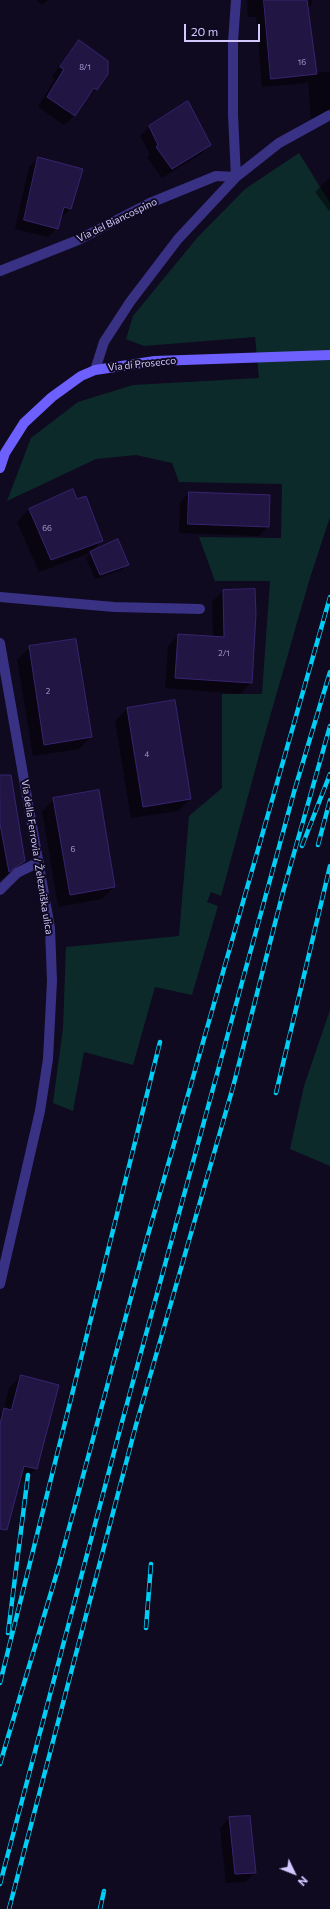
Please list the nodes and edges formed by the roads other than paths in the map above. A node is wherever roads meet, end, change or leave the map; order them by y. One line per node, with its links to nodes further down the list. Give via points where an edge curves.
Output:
1 (236, 0): 3 (street, via 233,115)
2 (330, 115): 3 (street, via 279,143)
3 (236, 176): 4 (street, Via del Biancospino, via 216,176 150,203 78,240); 6 (street, via 178,239 130,302 104,342)
4 (0, 271)
5 (330, 355): 6 (main road, Via di Prosecco, via 155,361)
6 (95, 370): 7 (main road, Via di Prosecco, via 81,376 52,397 24,423 5,453)
7 (0, 468)
8 (0, 597): 9 (street, via 114,607)
9 (200, 610)
10 (0, 643): 11 (street, Via della Ferrovia / Železniška ulica)
11 (39, 862): 12 (street, via 17,873); 13 (street, Via della Ferrovia / Železniška ulica, via 50,928 48,1059 40,1112)
12 (0, 890)
13 (0, 1284)

